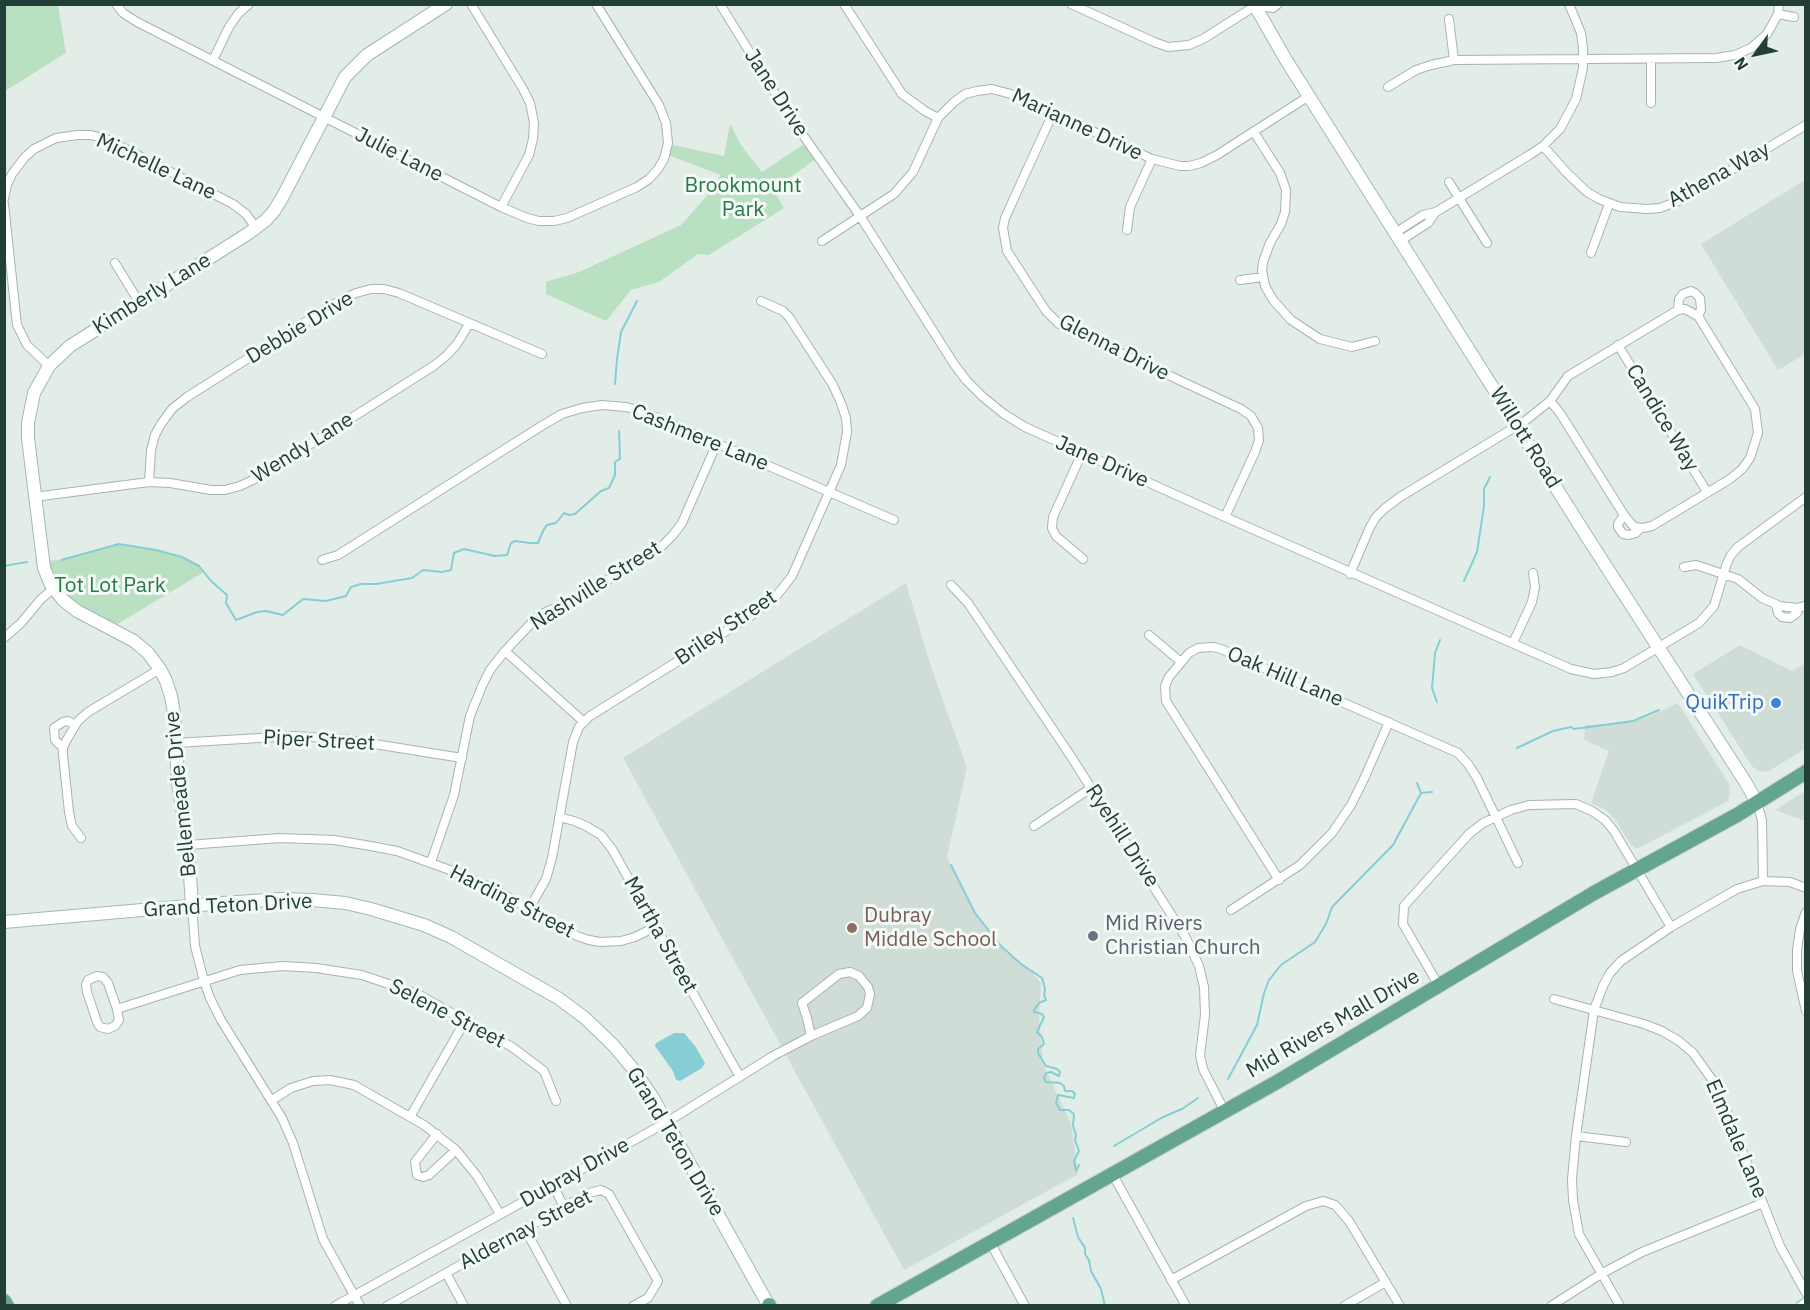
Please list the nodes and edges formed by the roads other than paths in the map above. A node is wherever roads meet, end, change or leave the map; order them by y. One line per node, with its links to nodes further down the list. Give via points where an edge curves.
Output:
1 (116, 4): 17 (street, Julie Lane, via 137,22)
2 (249, 4): 17 (street, via 229,27)
3 (446, 4): 23 (street, Kimberly Lane, via 355,65)
4 (471, 4): 34 (street, via 523,89 534,123 529,155)
5 (596, 4): 34 (street, Julie Lane, via 659,105 668,137 664,159 649,179 637,187 567,218 539,221)
6 (720, 4): 35 (street, Jane Drive, via 786,111)
7 (844, 4): 24 (street, via 902,94)
8 (1071, 4): 11 (street, via 1168,47 1190,45)
9 (1278, 4): 11 (street, via 1274,8)
10 (1569, 4): 15 (street, via 1581,33)
11 (1260, 7): 20 (street, Willott Road)
12 (1778, 9): 13 (street); 16 (street, via 1767,34 1735,55)
13 (1794, 17)
14 (1449, 19): 18 (street)
15 (1584, 59): 16 (street); 18 (street); 27 (street, via 1580,87 1571,110)
16 (1651, 59): 21 (street)
17 (213, 60): 23 (street, Julie Lane)
18 (1454, 60): 19 (street, via 1416,70)
19 (1388, 87)
20 (1309, 96): 26 (street, Marianne Drive); 38 (street, Willott Road)
21 (1652, 103)
22 (1053, 113): 24 (street, Marianne Drive, via 1018,96 992,89 965,94); 28 (street, Marianne Drive); 63 (street, Glenna Drive, via 1005,218 1007,251 1046,311 1059,324 1251,416 1258,428 1255,452)
23 (323, 117): 34 (street, Julie Lane); 36 (street, Kimberly Lane, via 274,211)
24 (938, 118): 35 (street, Marianne Drive, via 904,184)
25 (1806, 124): 33 (street, Athena Way, via 1681,200 1647,209)
26 (1254, 132): 28 (street, Marianne Drive, via 1201,163 1189,166); 43 (street, via 1286,190 1285,212 1266,254)
27 (1543, 146): 30 (street); 33 (street, Athena Way, via 1577,184)
28 (1152, 159): 37 (street, via 1130,207)
29 (1449, 182): 30 (street)
30 (1460, 198): 38 (street, via 1423,215); 40 (street)
31 (4, 199): 36 (street, Michelle Lane, via 12,174 34,149 56,138 91,135 233,204)
32 (4, 204): 53 (street, via 17,325 27,345)
33 (1609, 204): 41 (street)
34 (501, 207)
35 (860, 216): 39 (street, Marianne Drive); 57 (street, Jane Drive, via 966,380 1004,414)
36 (256, 228): 46 (street, Kimberly Lane)
37 (1127, 231)
38 (1398, 237): 55 (street, Willott Road)
39 (822, 241)
40 (1487, 243)
41 (1591, 253)
42 (115, 263): 46 (street)
43 (1263, 277): 44 (street); 50 (street, via 1282,311 1320,339 1352,347)
44 (1240, 280)
45 (761, 301): 59 (street, Briley Street, via 789,317 841,403 846,418 845,449)
46 (139, 303): 53 (street, Kimberly Lane, via 70,346)
47 (1678, 309): 48 (street); 48 (street, via 1679,299 1691,291 1700,297); 51 (street)
48 (1698, 316): 60 (street, via 1755,409 1758,433 1742,469)
49 (469, 324): 52 (street, Debbie Drive); 58 (street, Wendy Lane, via 452,350 435,365 257,478 225,490); 58 (street, Debbie Drive, via 399,293 371,289 356,293 172,409 155,435)
50 (1375, 341)
51 (1618, 345): 54 (street, via 1568,376); 60 (street, Candice Way)
52 (542, 354)
53 (49, 366): 61 (street, Kimberly Lane, via 34,393 28,423)
54 (1550, 401): 55 (street); 60 (street, via 1634,526 1652,526)
55 (1517, 426): 69 (street, via 1384,509 1370,527); 77 (street, Willott Road)
56 (717, 443): 59 (street, Cashmere Lane); 66 (street, Cashmere Lane, via 626,406 582,408 543,425 338,555); 78 (street, Nashville Street, via 681,523 663,545 578,599 538,616)
57 (1082, 453): 63 (street, Jane Drive); 65 (street, via 1053,517 1052,528 1056,537)
58 (148, 482): 61 (street, Wendy Lane)
59 (830, 492): 64 (street, Cashmere Lane); 81 (street, Briley Street, via 792,576 777,595)
60 (1707, 492)
61 (34, 497): 72 (street, Kimberly Lane, via 42,559)
62 (1806, 497): 70 (street, Jane Drive, via 1738,547)
63 (1225, 518): 69 (street, Jane Drive)
64 (894, 520)
65 (1083, 558)
66 (322, 560)
67 (1684, 567): 70 (street, via 1696,565)
68 (1533, 573): 76 (street, via 1532,602)
69 (1350, 574): 76 (street, Jane Drive)
70 (1724, 574): 73 (street, via 1776,605); 77 (street, Jane Drive, via 1708,614)
71 (951, 585): 88 (street, Ryehill Drive, via 968,603)
72 (53, 589): 75 (street); 80 (street, Bellemeade Drive, via 77,611 134,642)
73 (1802, 607)
74 (1149, 635): 79 (street)
75 (4, 638)
76 (1513, 643): 77 (street, Jane Drive, via 1571,669 1594,674 1624,668)
77 (1660, 647): 89 (street, Willott Road)
78 (505, 651): 81 (street); 86 (street, Nashville Street, via 490,670 475,701)
79 (1181, 662): 82 (street, Oak Hill Lane, via 1198,648 1221,649); 98 (street, Oak Hill Lane, via 1165,686 1166,701)
80 (160, 669): 83 (street, via 88,712); 84 (street, Bellemeade Drive, via 171,696)
81 (584, 722): 90 (street, Briley Street, via 573,742)
82 (1389, 722): 91 (street, Oak Hill Lane, via 1458,753 1477,778); 98 (street, via 1341,820 1318,848)
83 (75, 725): 85 (street); 85 (street, via 68,721 54,728 55,740)
84 (176, 743): 86 (street, Piper Street, via 293,736 343,739); 94 (street, Bellemeade Drive)
85 (63, 748): 93 (street, via 70,821)
86 (462, 758): 95 (street, Nashville Street)
87 (1806, 772): 89 (main road, Mid Rivers Mall Drive)
88 (1091, 788): 92 (street); 119 (street, Ryehill Drive, via 1186,938 1199,966 1205,1001 1200,1055 1208,1082)
89 (1757, 803): 97 (main road, Mid Rivers Mall Drive); 99 (street, Willott Road, via 1762,820)
90 (559, 817): 102 (street, Briley Street, via 546,879); 106 (street, Martha Street, via 601,835)
91 (1495, 817): 96 (street, Oak Hill Lane); 97 (street, via 1529,805 1576,804 1605,820); 109 (street, via 1469,834 1404,906 1403,924)
92 (1034, 825)
93 (81, 838)
94 (188, 845): 95 (street, Harding Street, via 270,839 334,840 397,851); 101 (street, Bellemeade Drive)
95 (431, 862): 102 (street, Harding Street)
96 (1518, 863)
97 (1637, 869): 107 (street); 109 (main road, Mid Rivers Mall Drive)
98 (1279, 880): 103 (street)
99 (1763, 881): 100 (street, via 1790,882); 107 (street, via 1737,889)
100 (1806, 888)
101 (192, 905): 105 (street, Grand Teton Drive); 108 (street, Bellemeade Drive, via 195,946); 121 (street, Grand Teton Drive, via 281,899 345,903 402,917 451,937 558,998 585,1018 634,1070)
102 (529, 909): 106 (street, Harding Street, via 577,936 600,942 635,938)
103 (1231, 910)
104 (1806, 912): 113 (street, via 1797,950 1797,971)
105 (4, 922)
106 (655, 927): 116 (street, Martha Street)
107 (1671, 927): 112 (street, via 1621,961 1603,986)
108 (204, 981): 111 (street, Selene Street); 114 (street, Selene Street, via 255,968 341,971 402,987); 117 (street, Bellemeade Drive, via 218,1015)
109 (1439, 986): 119 (main road, Mid Rivers Mall Drive)
110 (1554, 999): 112 (street, Elmdale Lane)
111 (117, 1009): 111 (street, via 103,977 88,980 87,992 100,1027 116,1026)
112 (1594, 1010): 123 (street); 128 (street, Elmdale Lane, via 1662,1031 1694,1053 1716,1085)
113 (1806, 1011)
114 (465, 1021): 118 (street, Selene Street, via 539,1066); 120 (street)
115 (812, 1036): 115 (street, Dubray Drive, via 867,1008 870,1001 863,980 850,972 839,974 802,1003); 116 (street, Dubray Drive)
116 (740, 1077): 121 (street, Dubray Drive)
117 (272, 1100): 120 (street, via 313,1081 341,1082 354,1085); 138 (street, Bellemeade Drive, via 292,1143 323,1239)
118 (556, 1101)
119 (1225, 1112): 126 (main road, Mid Rivers Mall Drive)
120 (410, 1117): 122 (street)
121 (667, 1122): 127 (street, Dubray Drive); 149 (street, Grand Teton Drive)
122 (437, 1134): 125 (street); 125 (street, via 416,1162 417,1175 429,1175)
123 (1576, 1137): 124 (street); 134 (street, via 1572,1179 1575,1219)
124 (1626, 1142)
125 (456, 1150): 130 (street)
126 (1113, 1174): 132 (main road, Mid Rivers Mall Drive); 135 (street)
127 (553, 1185): 129 (street); 130 (street, Dubray Drive)
128 (1763, 1203): 134 (street, via 1642,1252); 137 (street, Elmdale Lane)
129 (564, 1207): 131 (street, Aldernay Street); 148 (street, Aldernay Street, via 589,1193 601,1190 609,1194 658,1281 648,1298)
130 (500, 1214): 138 (street, Dubray Drive)
131 (525, 1229): 133 (street, Aldernay Street); 147 (street)
132 (990, 1242): 139 (main road, Mid Rivers Mall Drive); 151 (street)
133 (446, 1273): 145 (street, Aldernay Street); 146 (street)
134 (1601, 1274): 155 (street); 156 (street)
135 (1171, 1280): 136 (street, via 1306,1206 1323,1201 1335,1205 1349,1221); 152 (street)
136 (1386, 1282): 153 (street); 154 (street)
137 (1806, 1293)
138 (354, 1295): 143 (street, Dubray Drive); 144 (street, Bellemeade Drive)
139 (894, 1301): 150 (main road, Mid Rivers Mall Drive)
140 (4, 1302): 142 (main road)
141 (1806, 1302): 157 (street)
142 (7, 1305)
143 (335, 1305)
144 (360, 1305)
145 (387, 1305)
146 (464, 1305)
147 (567, 1305)
148 (633, 1305)
149 (769, 1305)
150 (877, 1305)
151 (1025, 1305)
152 (1186, 1305)
153 (1344, 1305)
154 (1400, 1305)
155 (1551, 1305)
156 (1620, 1305)
157 (1800, 1305)

